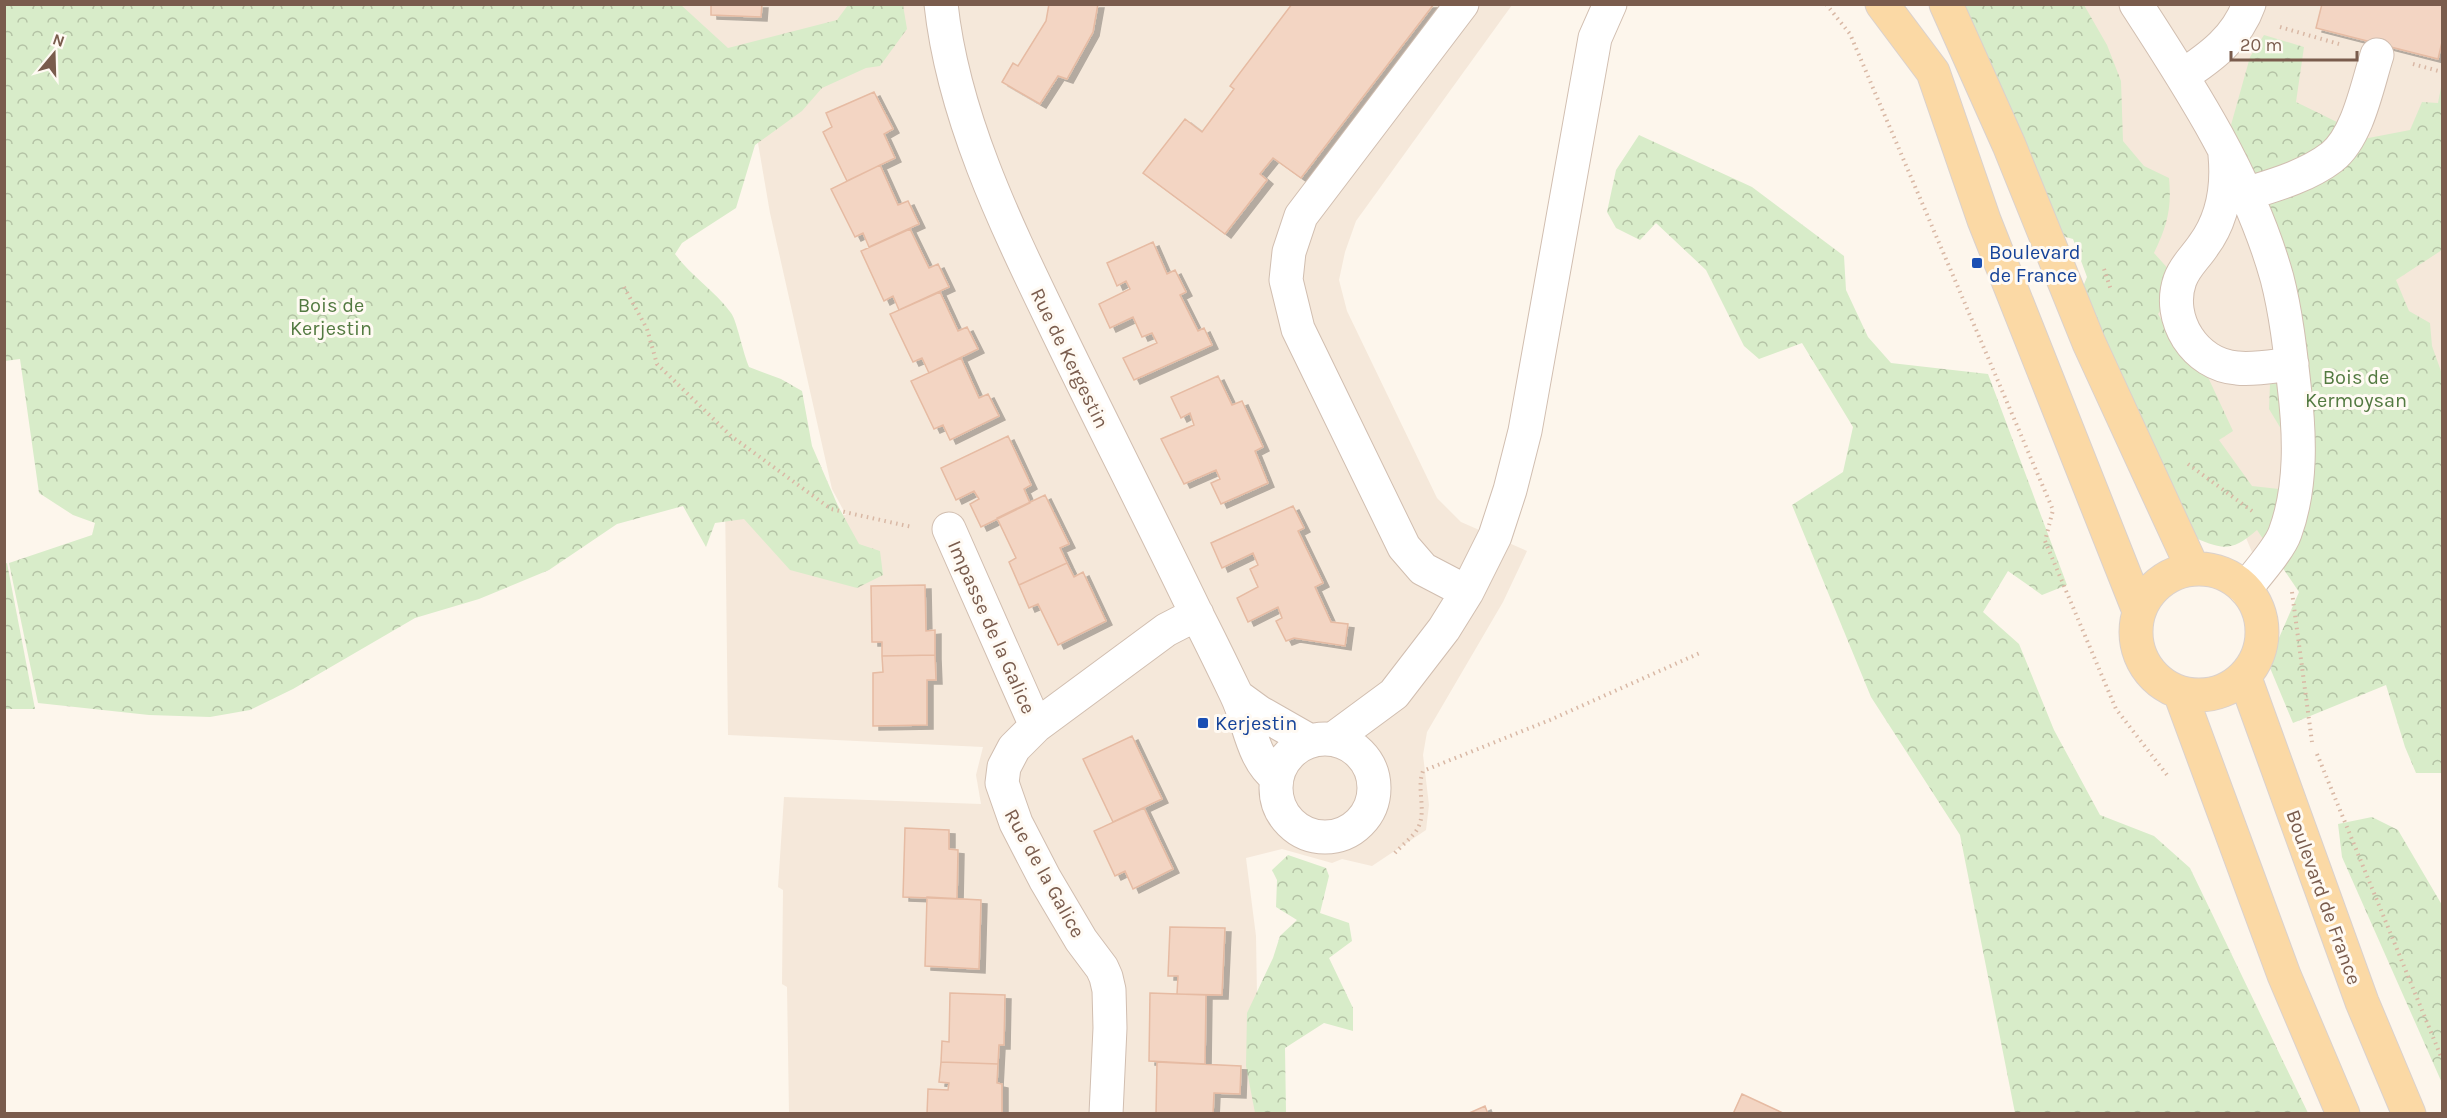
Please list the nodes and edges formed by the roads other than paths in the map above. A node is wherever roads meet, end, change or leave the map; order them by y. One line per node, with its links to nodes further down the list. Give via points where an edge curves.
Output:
1 (941, 4): 22 (street, Rue de Kergestin, via 947,43 967,115 1018,249)
2 (1462, 4): 20 (street, via 1301,216 1289,252 1286,280 1298,329 1404,547 1422,569)
3 (1610, 4): 11 (street, via 1594,38)
4 (1630, 4): 11 (street)
5 (1882, 4): 21 (main road, via 1933,72 1984,220)
6 (1946, 4): 18 (main road, via 2009,145 2089,344)
7 (2136, 4): 10 (street)
8 (2249, 4): 10 (street, via 2233,35)
9 (2377, 55): 13 (street, via 2356,121 2333,156 2310,171)
10 (2182, 76): 12 (street)
11 (1586, 84): 20 (street, via 1525,431 1495,536)
12 (2224, 149): 13 (street); 15 (street, via 2226,173 2220,216)
13 (2246, 194): 14 (street)
14 (2260, 229): 15 (street, via 2225,235); 16 (street, via 2277,279)
15 (2203, 247): 16 (street, via 2188,263 2176,301 2186,337 2201,352 2236,368)
16 (2292, 364): 19 (street, via 2299,460 2295,490 2285,535)
17 (949, 529): 27 (street, Impasse de la Galice)
18 (2193, 569): 19 (main road, via 2227,575); 21 (main road, via 2160,582)
19 (2245, 589): 23 (main road, via 2262,620 2262,641)
20 (1467, 592): 25 (street)
21 (2139, 611): 24 (main road, via 2135,634 2142,661 2157,680)
22 (1197, 614): 26 (street, Rue de Kergestin); 27 (street, Rue de la Galice, via 1166,630)
23 (2245, 678): 24 (main road, via 2214,695); 33 (main road, Boulevard de France, via 2362,1002)
24 (2180, 693): 32 (main road, via 2284,975)
25 (1394, 694): 28 (street); 29 (street)
26 (1238, 696): 28 (street, Rue de Kergestin, via 1259,712); 30 (street, Rue de Kergestin, via 1258,755)
27 (1035, 726): 31 (street, Rue de la Galice, via 1008,758 1002,783 1016,823 1045,879 1106,977 1110,1028)
28 (1322, 740): 29 (street, Rue de Kergestin, via 1347,744); 30 (street, via 1295,749)
29 (1368, 763): 30 (street, via 1375,778 1369,812 1358,826 1333,838 1305,833 1292,825 1277,800)
30 (1277, 778)
31 (1106, 1113)
32 (2343, 1113)
33 (2409, 1113)

